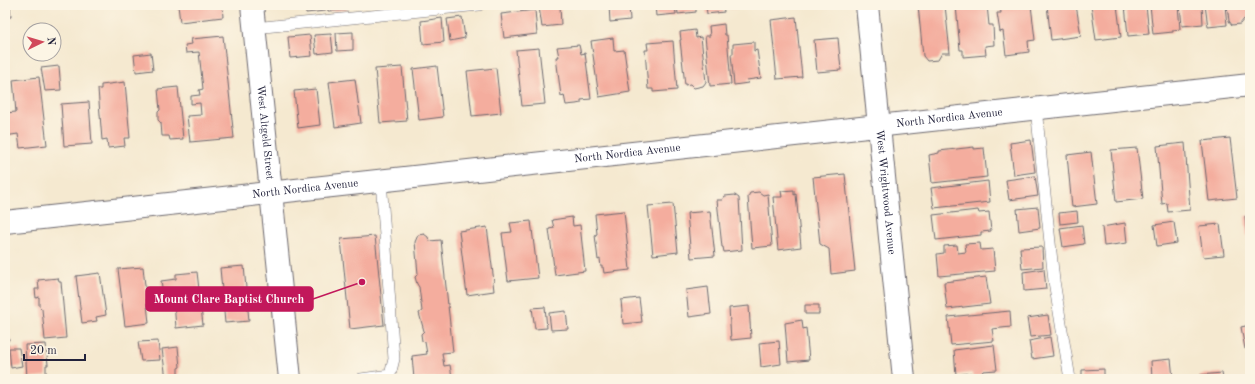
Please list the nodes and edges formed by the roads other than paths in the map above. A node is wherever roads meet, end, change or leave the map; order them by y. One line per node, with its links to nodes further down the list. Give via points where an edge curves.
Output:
1 (252, 5): 4 (street, West Altgeld Street)
2 (479, 5): 4 (lane)
3 (867, 5): 7 (street, West Wrightwood Avenue)
4 (254, 28): 9 (street, West Altgeld Street)
5 (1250, 85): 6 (street, North Nordica Avenue)
6 (1036, 108): 7 (street, North Nordica Avenue); 14 (lane, via 1054,281)
7 (879, 125): 8 (street, North Nordica Avenue); 13 (street, West Wrightwood Avenue)
8 (380, 180): 9 (street, North Nordica Avenue); 12 (lane, via 394,359 390,375)
9 (271, 193): 10 (street, North Nordica Avenue); 11 (street, West Altgeld Street)
10 (5, 222)
11 (290, 379)
12 (361, 379)
13 (904, 379)
14 (1070, 379)

